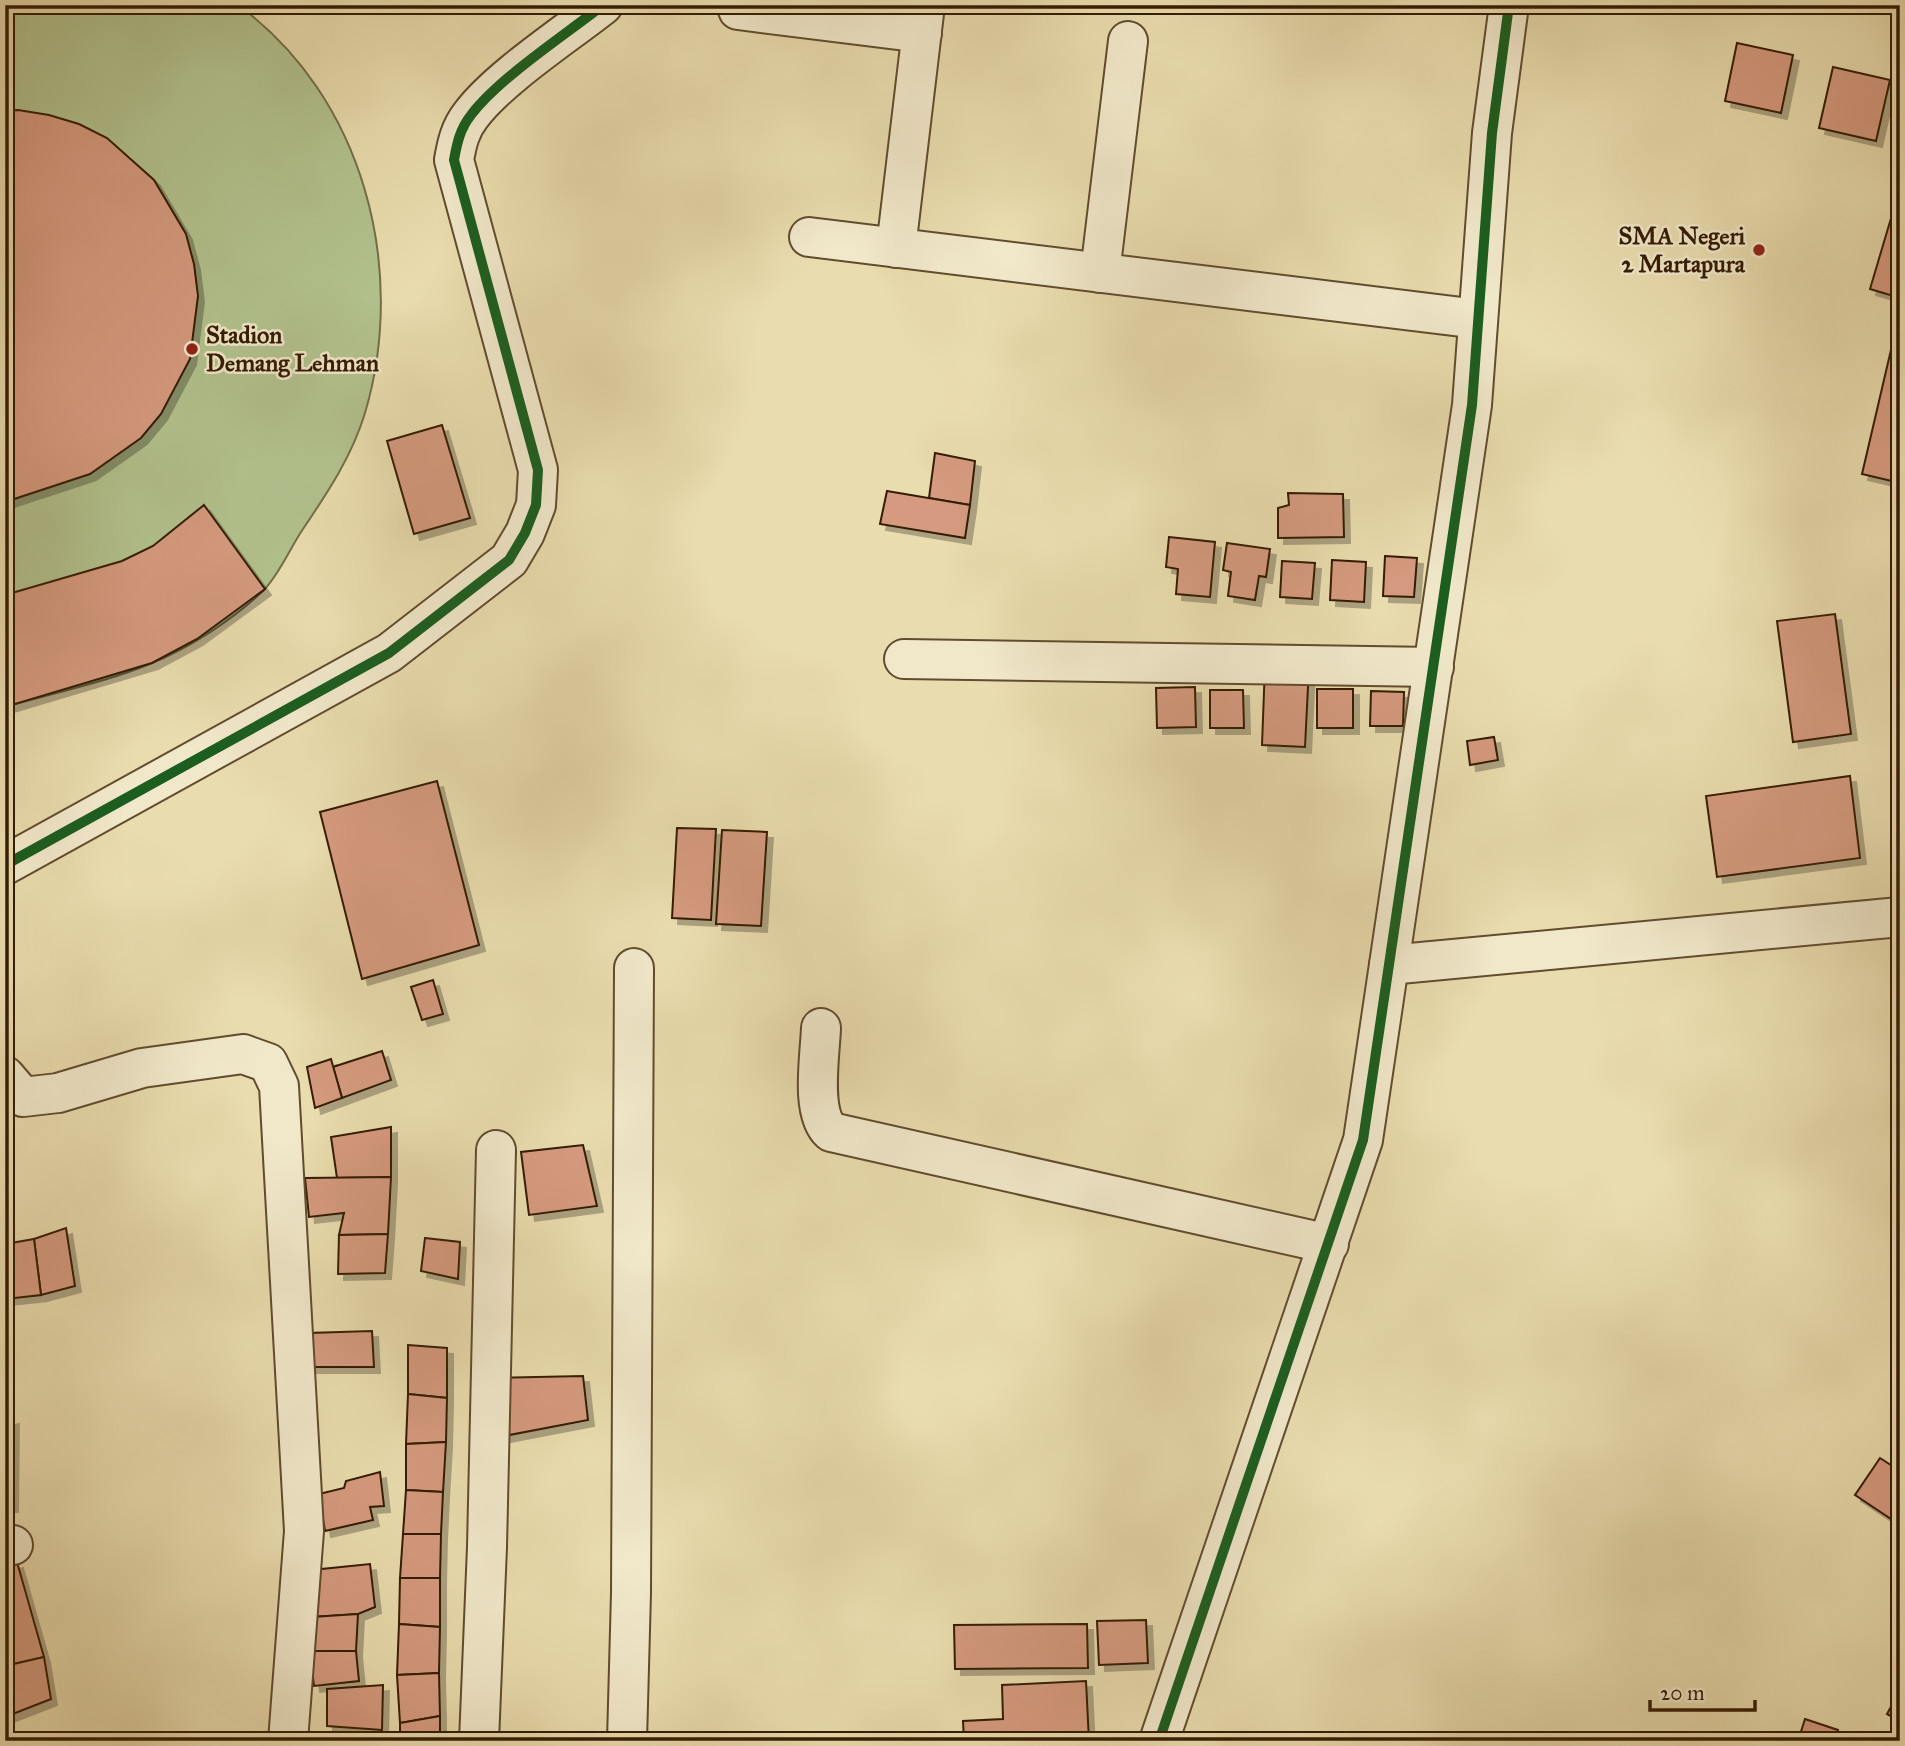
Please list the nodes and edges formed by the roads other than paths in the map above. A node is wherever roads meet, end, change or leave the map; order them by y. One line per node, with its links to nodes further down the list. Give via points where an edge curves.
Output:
1 (603, 5): 12 (street, via 489,95 458,138 454,160 538,470 536,505 509,560 389,653)
2 (1509, 5): 9 (street, via 1492,133)
3 (738, 10): 4 (street)
4 (924, 19): 7 (street)
5 (1128, 41): 8 (street)
6 (809, 237): 7 (street)
7 (897, 248): 8 (street)
8 (1100, 273): 9 (street)
9 (1478, 319): 11 (street, via 1472,405)
10 (904, 659): 11 (street)
11 (1434, 667): 14 (street)
12 (5, 865)
13 (1900, 917): 14 (street)
14 (1390, 965): 19 (street, via 1363,1140)
15 (634, 968): 22 (street, via 632,1580)
16 (821, 1028): 19 (street, via 818,1109 821,1123 831,1132)
17 (5, 1076): 20 (street, via 23,1097 58,1093 142,1068 243,1054 268,1063 279,1086 304,1531)
18 (496, 1150): 21 (street)
19 (1329, 1244): 23 (street)
20 (288, 1741)
21 (479, 1741)
22 (627, 1741)
23 (1159, 1741)

